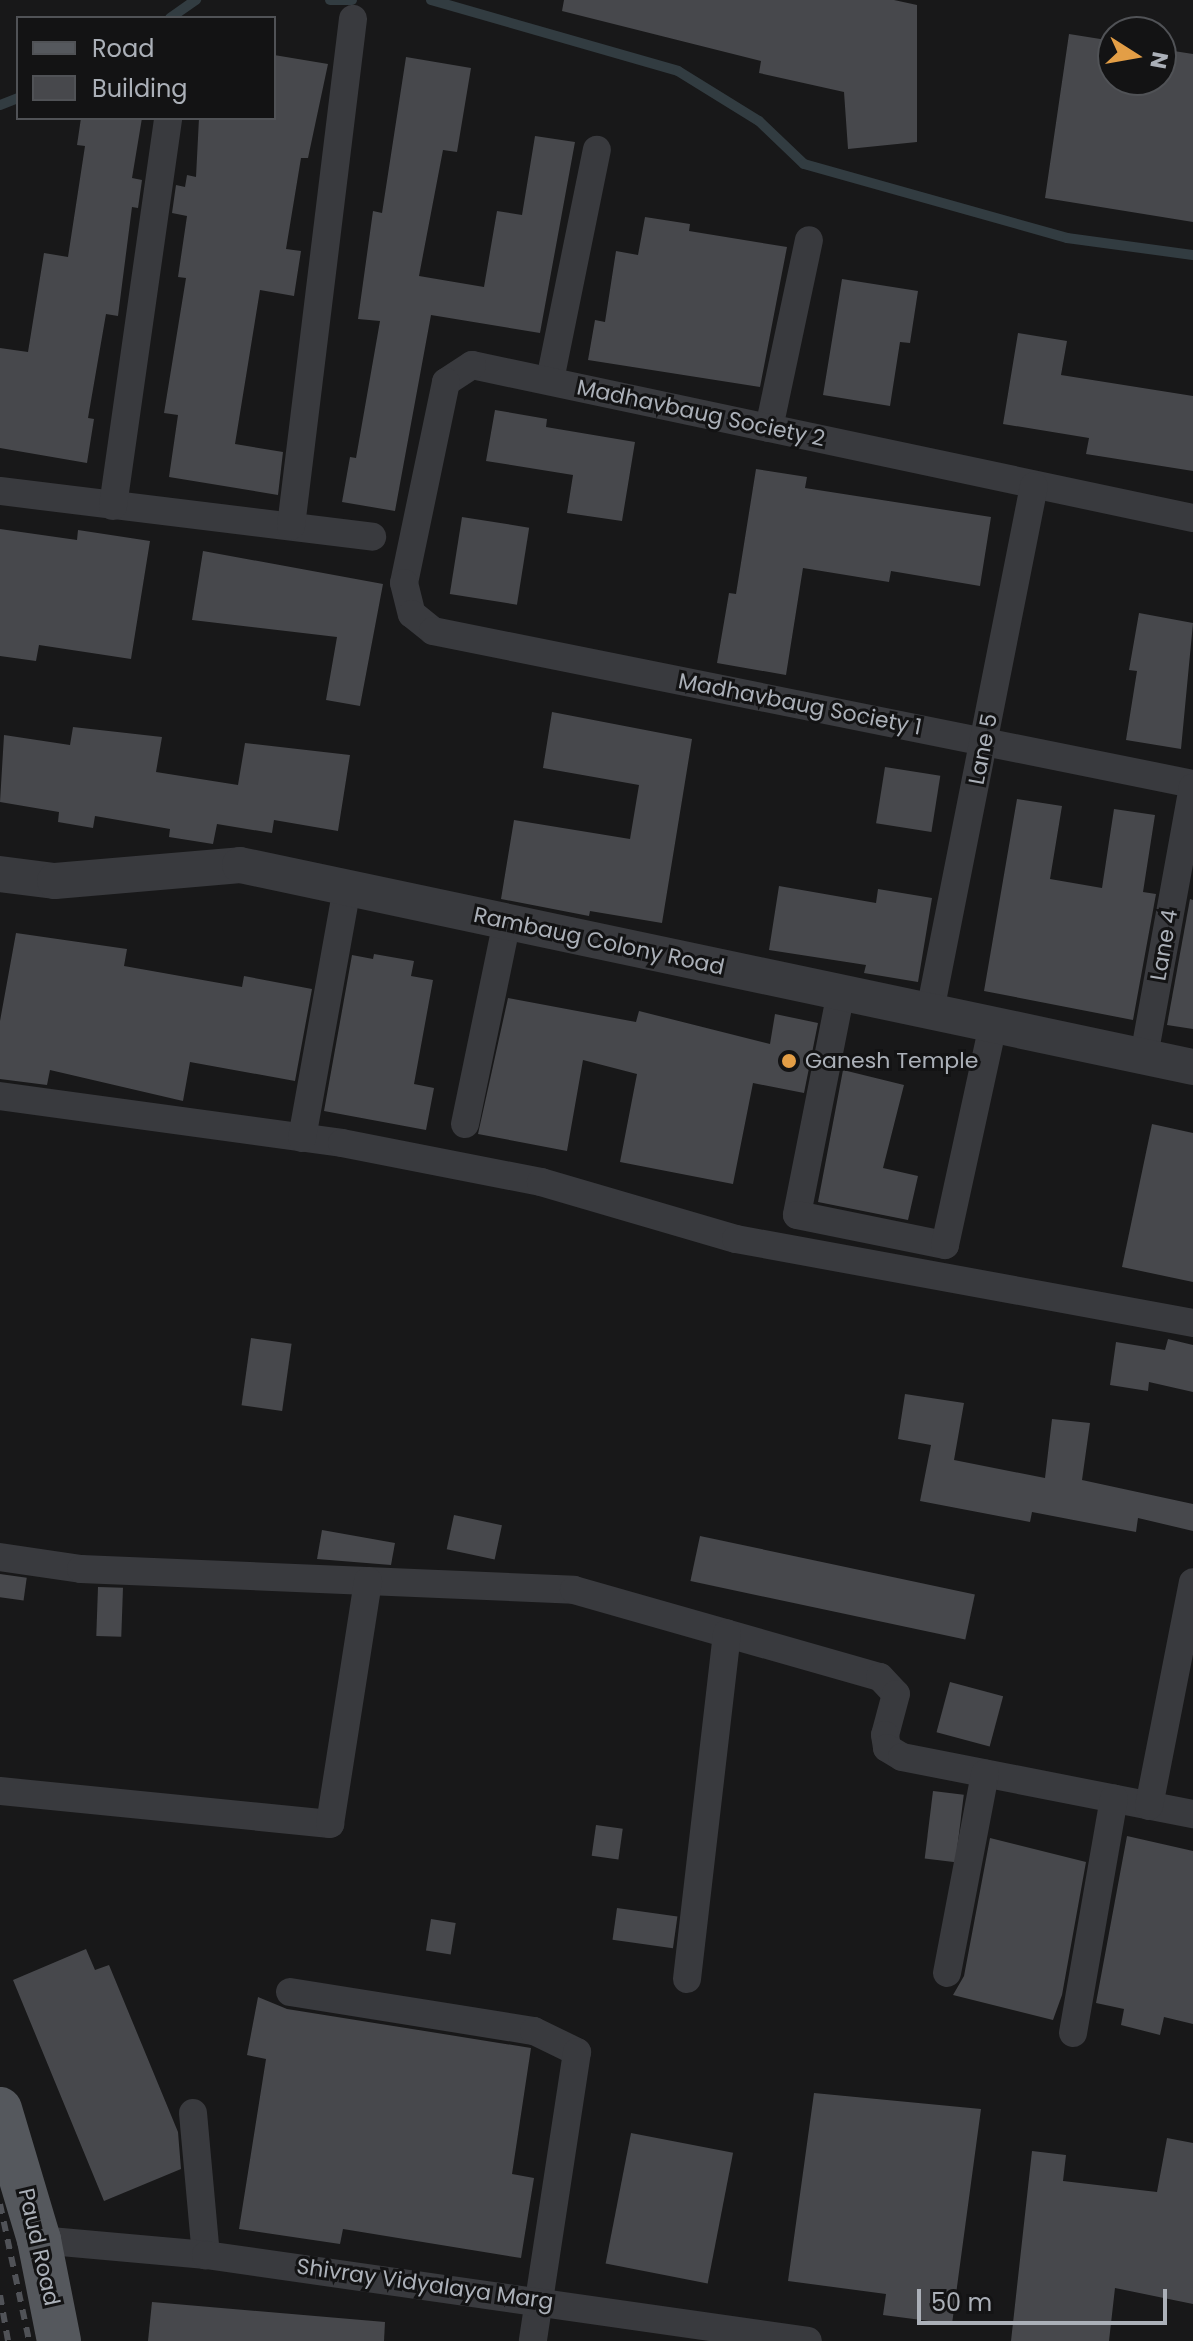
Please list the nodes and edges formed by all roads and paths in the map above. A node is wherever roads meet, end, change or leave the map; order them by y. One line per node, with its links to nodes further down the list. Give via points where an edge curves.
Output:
1 (353, 19): 11 (street)
2 (168, 120): 9 (street)
3 (597, 150): 5 (street)
4 (809, 240): 6 (street)
5 (550, 380): 6 (street, Madhavbaug Society 2); 13 (street, Madhavbaug Society 2, via 472,365 446,382 404,583)
6 (769, 428): 7 (street, Madhavbaug Society 2)
7 (1034, 486): 10 (street, Madhavbaug Society 2); 14 (street, Lane 5)
8 (0, 491): 9 (street)
9 (113, 506): 11 (street)
10 (1193, 518)
11 (291, 526): 12 (street)
12 (372, 537)
13 (412, 614): 14 (street, Madhavbaug Society 1, via 433,631)
14 (985, 741): 15 (street, Madhavbaug Society 1); 20 (street, Lane 5)
15 (1193, 786): 22 (street, Lane 4)
16 (0, 874): 17 (street, Rambaug Colony Road, via 55,881 240,865)
17 (347, 888): 18 (street, Rambaug Colony Road); 26 (street)
18 (507, 922): 19 (street, Rambaug Colony Road); 25 (street)
19 (841, 992): 20 (street, Rambaug Colony Road); 21 (street, via 797,1215 945,1245)
20 (930, 1011): 21 (street, Rambaug Colony Road)
21 (993, 1024): 22 (street, Rambaug Colony Road)
22 (1144, 1056): 23 (street, Rambaug Colony Road)
23 (1193, 1067)
24 (0, 1096): 26 (street)
25 (465, 1124)
26 (302, 1138): 27 (street, via 541,1182 736,1239)
27 (1193, 1323)
28 (0, 1557): 29 (street, via 81,1569)
29 (368, 1581): 31 (street, via 574,1590); 33 (street, via 330,1824)
30 (1193, 1582): 35 (street)
31 (727, 1633): 32 (street, via 880,1677 896,1694 885,1735 887,1748 902,1757); 38 (street)
32 (985, 1774): 34 (street); 37 (street)
33 (0, 1791)
34 (1114, 1799): 35 (street); 40 (street)
35 (1149, 1806): 36 (street)
36 (1193, 1814)
37 (947, 1973)
38 (687, 1979)
39 (290, 1992): 45 (street, via 534,2031 577,2052)
40 (1073, 2033)
41 (0, 2109): 43 (main road, Paud Road)
42 (193, 2113): 44 (street)
43 (39, 2240): 44 (street, Shivray Vidyalaya Marg); 46 (main road, Paud Road)
44 (206, 2255): 45 (street, Shivray Vidyalaya Marg)
45 (540, 2299): 47 (street); 48 (street, Shivray Vidyalaya Marg)
46 (59, 2341)
47 (533, 2341)
48 (808, 2341)

